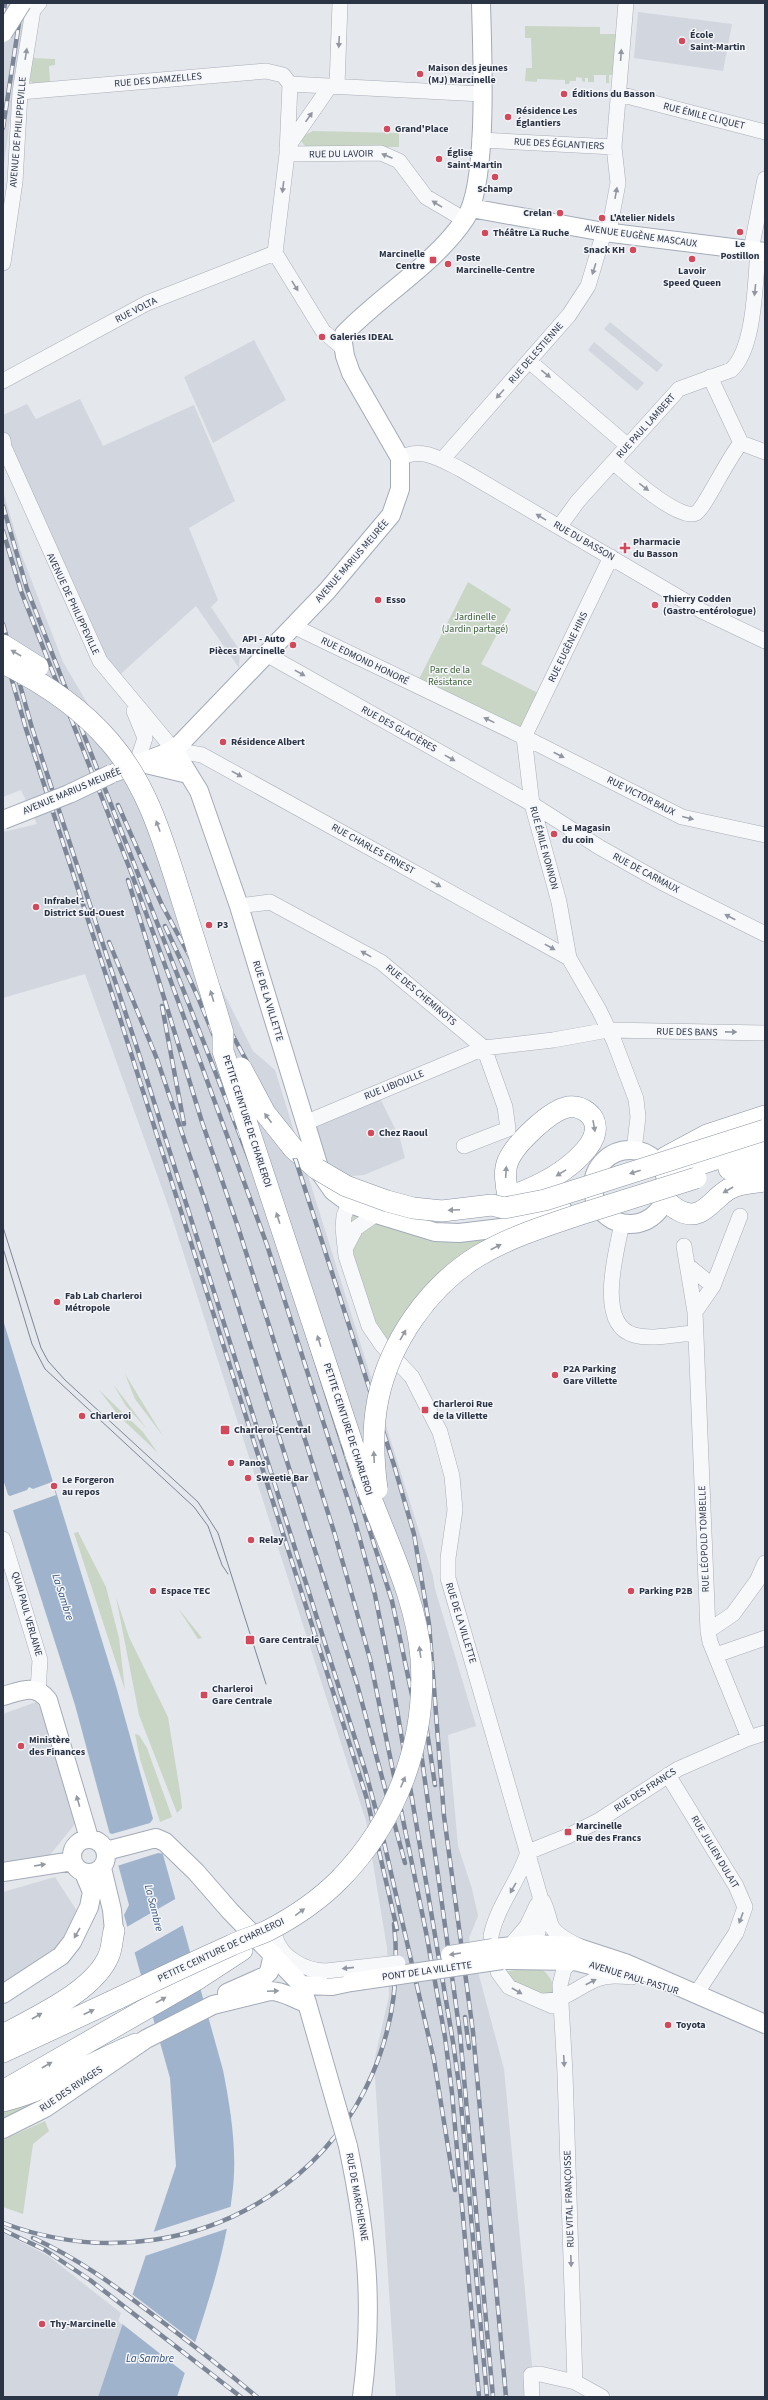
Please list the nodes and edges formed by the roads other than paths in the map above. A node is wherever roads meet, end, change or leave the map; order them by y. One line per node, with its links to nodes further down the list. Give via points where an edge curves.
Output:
1 (22, 3): 6 (main road, bridge)
2 (39, 3): 9 (street, AVENUE DE PHILIPPEVILLE, one-way to 2, via 33,10)
3 (340, 3): 8 (street, one-way to 8)
4 (481, 3): 10 (main road)
5 (626, 3): 11 (street, RUE DELESTIENNE, one-way to 5)
6 (3, 33)
7 (290, 84): 8 (street); 9 (street, RUE DES DAMZELLES, via 283,75 266,71); 15 (street)
8 (334, 86): 10 (street); 15 (street, one-way to 8)
9 (20, 92): 21 (street, AVENUE DE PHILIPPEVILLE, via 15,182)
10 (482, 94): 13 (main road)
11 (619, 94): 12 (street, RUE ÉMILE CLIQUET); 14 (street, RUE DELESTIENNE)
12 (765, 132)
13 (480, 140): 14 (street, RUE DES ÉGLANTIERS); 17 (main road, via 479,170)
14 (614, 147): 18 (street, RUE DELESTIENNE, one-way to 14, via 618,183)
15 (287, 151): 17 (street, RUE DU LAVOIR, one-way to 15, via 426,197 399,161 381,153); 20 (street, one-way to 20)
16 (765, 179): 19 (street, RUE PAUL LAMBERT)
17 (468, 214): 18 (main road, AVENUE EUGÈNE MASCAUX); 22 (main road, AVENUE MARIUS MEURÉE, via 433,254 344,334)
18 (606, 231): 19 (main road, AVENUE EUGÈNE MASCAUX); 23 (street, RUE DELESTIENNE, one-way to 23, via 588,286 569,315)
19 (758, 251): 24 (street, RUE PAUL LAMBERT, one-way to 24, via 751,320 741,355 737,364 730,370)
20 (275, 254): 22 (street, one-way to 22, via 323,330); 25 (street, RUE VOLTA, via 147,303)
21 (3, 263)
22 (344, 349): 30 (main road, AVENUE MARIUS MEURÉE, via 351,373)
23 (530, 361): 28 (street, one-way to 28); 31 (street, RUE DELESTIENNE, one-way to 31)
24 (710, 377): 27 (street); 28 (street, RUE PAUL LAMBERT, via 679,389)
25 (3, 381)
26 (3, 440): 40 (street, AVENUE DE PHILIPPEVILLE, via 4,448 44,541 100,661)
27 (741, 444): 29 (street); 32 (street, one-way to 27, via 666,504 689,515 696,513 702,506)
28 (628, 446): 32 (street, RUE PAUL LAMBERT)
29 (765, 452)
30 (400, 458): 31 (street, RUE DU BASSON, via 409,453 419,452); 35 (main road, AVENUE MARIUS MEURÉE, via 400,489 392,515 327,592)
31 (442, 460): 33 (street, RUE DU BASSON, one-way to 31)
32 (614, 463): 33 (street, RUE PAUL LAMBERT, via 578,501)
33 (559, 527): 34 (street, RUE DU BASSON)
34 (612, 557): 36 (street, RUE DU BASSON, via 702,611); 42 (street, RUE EUGÈNE HINS)
35 (293, 626): 38 (main road, AVENUE MARIUS MEURÉE); 42 (street, RUE EDMOND HONORÉ, one-way to 35)
36 (764, 637)
37 (3, 646): 41 (highway, one-way to 37, bridge, via 76,699 47,674)
38 (266, 654): 43 (main road, AVENUE MARIUS MEURÉE); 46 (street, RUE DES GLACIÈRES, one-way to 46)
39 (3, 663): 41 (highway, PETITE CEINTURE DE CHARLEROI, bridge, via 35,681)
40 (121, 685): 43 (street, AVENUE DE PHILIPPEVILLE); 44 (street, via 145,738)
41 (84, 716): 53 (highway, PETITE CEINTURE DE CHARLEROI, one-way to 41, bridge, via 147,798 110,742)
42 (524, 737): 46 (street, RUE ÉMILE NONNON); 48 (street, RUE VICTOR BAUX, one-way to 48, via 682,817)
43 (174, 750): 44 (main road, AVENUE MARIUS MEURÉE); 45 (main road, RUE DE LA VILLETTE); 51 (street, RUE CHARLES ERNEST, one-way to 51, via 202,755)
44 (139, 764): 45 (main road); 47 (main road, AVENUE MARIUS MEURÉE, bridge)
45 (188, 774): 49 (main road, RUE DE LA VILLETTE, via 199,791)
46 (532, 804): 50 (street, RUE DE CARMAUX, one-way to 46, via 612,854 565,827); 51 (street, RUE ÉMILE NONNON, via 559,902)
47 (3, 820)
48 (765, 834)
49 (239, 906): 55 (street, RUE DES CHEMINOTS, one-way to 49, via 381,962 270,902); 57 (main road, RUE DE LA VILLETTE)
50 (765, 934)
51 (569, 958): 52 (street)
52 (608, 1030): 54 (street, RUE DES BANS, one-way to 54); 55 (street); 61 (street, via 636,1099 638,1117)
53 (224, 1033): 70 (highway, one-way to 53, bridge, via 442,1211 413,1208 369,1195 330,1177 293,1148 265,1114); 83 (highway, PETITE CEINTURE DE CHARLEROI, one-way to 53, bridge, via 364,1477 223,1051)
54 (765, 1033)
55 (484, 1048): 57 (street, RUE LIBIOULLE); 60 (street, via 506,1107 508,1130)
56 (765, 1116): 63 (highway, via 698,1139)
57 (305, 1123): 69 (main road, RUE DE LA VILLETTE, via 325,1182 339,1198)
58 (765, 1130): 70 (highway, one-way to 70, bridge, via 545,1200 504,1208)
59 (765, 1143): 68 (highway, via 691,1167)
60 (464, 1146)
61 (634, 1150): 63 (main road, via 643,1152); 67 (main road, via 618,1152 604,1160 597,1168)
62 (765, 1157): 65 (highway)
63 (658, 1163): 68 (main road, via 664,1173)
64 (765, 1165): 65 (highway)
65 (729, 1169): 75 (highway, bridge)
66 (765, 1181): 68 (highway, one-way to 68, via 733,1187 698,1214 681,1212 670,1205)
67 (593, 1190): 71 (main road); 75 (main road)
68 (666, 1191): 74 (main road, via 656,1212 643,1221)
69 (349, 1203): 72 (main road); 78 (street, RUE DE LA VILLETTE, via 344,1216)
70 (492, 1206): 75 (highway, one-way to 70, via 515,1208 507,1192 505,1169 515,1148 556,1112 569,1107 587,1111 593,1120 595,1132 575,1162 558,1174 531,1188 504,1197)
71 (599, 1207): 74 (main road, via 609,1217); 76 (main road, via 591,1204 580,1205 502,1228 479,1232 435,1232)
72 (376, 1214): 76 (main road); 78 (street, via 356,1228)
73 (740, 1216): 80 (street)
74 (622, 1223): 82 (street, via 611,1298 618,1321 624,1329 636,1335)
75 (528, 1224): 76 (main road); 83 (highway, one-way to 75, bridge, via 377,1491 373,1448 378,1399 395,1352 415,1315 446,1280)
76 (419, 1225)
77 (684, 1246): 79 (street, RUE LÉOPOLD TOMBELLE)
78 (345, 1249): 95 (street, RUE DE LA VILLETTE, via 374,1336 412,1376 440,1432 452,1476 455,1510 448,1558 448,1578)
79 (687, 1265): 80 (street); 81 (street, RUE LÉOPOLD TOMBELLE)
80 (713, 1286): 81 (street)
81 (695, 1312): 82 (street, RUE LÉOPOLD TOMBELLE)
82 (695, 1333): 86 (street, RUE LÉOPOLD TOMBELLE)
83 (387, 1537): 101 (highway, PETITE CEINTURE DE CHARLEROI, one-way to 83, bridge, via 324,1894 355,1862 386,1818 408,1770 419,1723 421,1658 417,1630)
84 (3, 1539): 89 (street, QUAI PAUL VERLAINE, via 40,1660)
85 (765, 1563): 86 (street, via 757,1581 733,1614)
86 (708, 1631): 88 (street, RUE LÉOPOLD TOMBELLE)
87 (765, 1638): 88 (street)
88 (716, 1655): 92 (street, RUE LÉOPOLD TOMBELLE)
89 (43, 1695): 90 (main road, via 30,1688); 94 (main road, QUAI PAUL VERLAINE, one-way to 89)
90 (3, 1696)
91 (765, 1733): 92 (street, RUE DES FRANCS)
92 (749, 1738): 93 (street, RUE DES FRANCS)
93 (668, 1775): 95 (street, RUE DES FRANCS, via 598,1821); 114 (street, RUE JULIEN DULAIT, one-way to 114, via 736,1886 745,1907 736,1932)
94 (89, 1838): 96 (main road, via 101,1843); 97 (main road, via 75,1846 72,1856)
95 (528, 1852): 99 (street, RUE DE LA VILLETTE); 103 (street, one-way to 103, via 518,1880 498,1915)
96 (106, 1857): 97 (main road, via 93,1873); 100 (main road); 105 (main road, via 156,1838 165,1842)
97 (78, 1867): 98 (main road, one-way to 97); 113 (main road, one-way to 113, via 90,1883 90,1899 72,1942 61,1956)
98 (3, 1872)
99 (540, 1896): 102 (street, RUE DE LA VILLETTE); 104 (street, RUE DE LA VILLETTE, via 539,1927)
100 (114, 1931): 120 (highway, one-way to 100, via 76,1993 91,1981 109,1955)
101 (270, 1933): 109 (street, via 277,1946 296,1962); 122 (highway, PETITE CEINTURE DE CHARLEROI, one-way to 101, bridge, via 237,1942); 123 (highway, one-way to 101, bridge)
102 (557, 1933): 106 (street, AVENUE PAUL PASTUR)
103 (491, 1936)
104 (519, 1952): 106 (main road, AVENUE PAUL PASTUR, via 556,1944); 107 (main road, PONT DE LA VILLETTE, one-way to 107, bridge); 110 (main road, PONT DE LA VILLETTE, bridge); 112 (street, via 553,1972); 116 (street, one-way to 116, via 509,1987)
105 (273, 1954): 111 (main road); 115 (main road, via 269,1972)
106 (578, 1955): 108 (main road, AVENUE PAUL PASTUR, via 592,1964); 112 (street, RUE VITAL FRANÇOISSE, via 564,1969); 114 (main road, AVENUE PAUL PASTUR, via 620,1961)
107 (398, 1963): 109 (street, PONT DE LA VILLETTE, one-way to 109, bridge); 110 (main road, PONT DE LA VILLETTE, bridge)
108 (632, 1977): 112 (street, one-way to 108, via 598,1979); 114 (main road, AVENUE PAUL PASTUR, via 677,1994)
109 (329, 1978): 110 (main road, PONT DE LA VILLETTE); 111 (main road, PONT DE LA VILLETTE); 117 (main road, via 316,2000)
110 (351, 1982)
111 (301, 1985): 117 (main road, RUE DE MARCHIENNE)
112 (564, 1992): 116 (street); 118 (street, RUE VITAL FRANÇOISSE)
113 (3, 1994)
114 (696, 1994): 119 (main road, AVENUE PAUL PASTUR)
115 (236, 1995): 117 (main road, one-way to 117, via 280,1991); 121 (main road, RUE DES RIVAGES)
116 (543, 2001): 118 (street)
117 (307, 2003): 126 (main road, RUE DE MARCHIENNE, bridge, via 348,2146 360,2205 367,2260 368,2348)
118 (562, 2017): 125 (street, RUE VITAL FRANÇOISSE, one-way to 125)
119 (765, 2024)
120 (3, 2035)
121 (136, 2044): 123 (highway, via 100,2058 33,2092); 124 (main road, RUE DES RIVAGES, via 66,2094)
122 (3, 2052)
123 (7, 2092)
124 (10, 2126)
125 (575, 2382): 127 (street, via 540,2374 532,2375); 128 (street)
126 (362, 2397)
127 (532, 2397)
128 (602, 2397)

